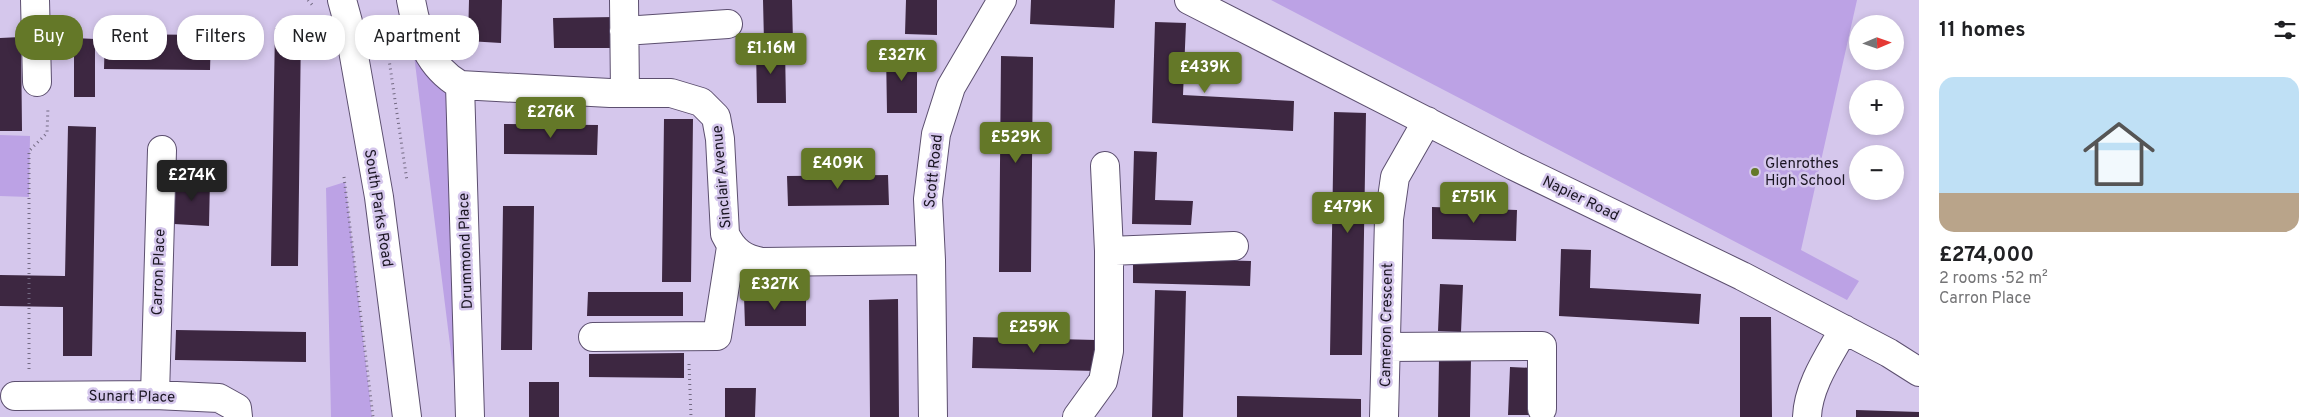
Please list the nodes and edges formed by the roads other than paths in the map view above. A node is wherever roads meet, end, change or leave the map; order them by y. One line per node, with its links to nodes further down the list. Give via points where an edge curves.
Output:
1 (35, 0): 9 (street)
2 (342, 0): 27 (street, South Parks Road, via 379,197)
3 (411, 0): 10 (street, via 427,54 445,77)
4 (624, 0): 8 (street)
5 (1002, 0): 18 (street, Scott Road, via 951,87 936,134 928,199)
6 (1189, 0): 12 (street, Napier Road)
7 (728, 24): 8 (street)
8 (624, 31): 11 (street)
9 (37, 82)
10 (460, 86): 11 (street, Sinclair Avenue); 28 (street, Drummond Place)
11 (625, 93): 16 (street, Sinclair Avenue, via 671,93 701,102 716,117 725,234)
12 (1427, 121): 19 (street, Napier Road); 21 (street, Cameron Crescent, via 1395,177 1389,219)
13 (162, 150): 23 (street, Carron Place)
14 (1105, 166): 17 (street)
15 (1234, 246): 17 (street)
16 (731, 247): 18 (street, Sinclair Avenue, via 748,260 762,262); 20 (street, via 717,336)
17 (1109, 251): 30 (street, via 1109,351 1103,381)
18 (932, 260): 29 (street, Scott Road)
19 (1844, 329): 22 (street, Napier Road); 32 (street, via 1818,376)
20 (594, 337)
21 (1386, 347): 25 (street, via 1542,346); 31 (street, Cameron Crescent)
22 (1919, 372)
23 (155, 395): 24 (street, Sunart Place); 26 (street, Sunart Place, via 219,398 237,408)
24 (15, 401)
25 (1542, 409)
26 (238, 417)
27 (407, 417)
28 (470, 417)
29 (933, 417)
30 (1077, 417)
31 (1384, 417)
32 (1807, 417)

